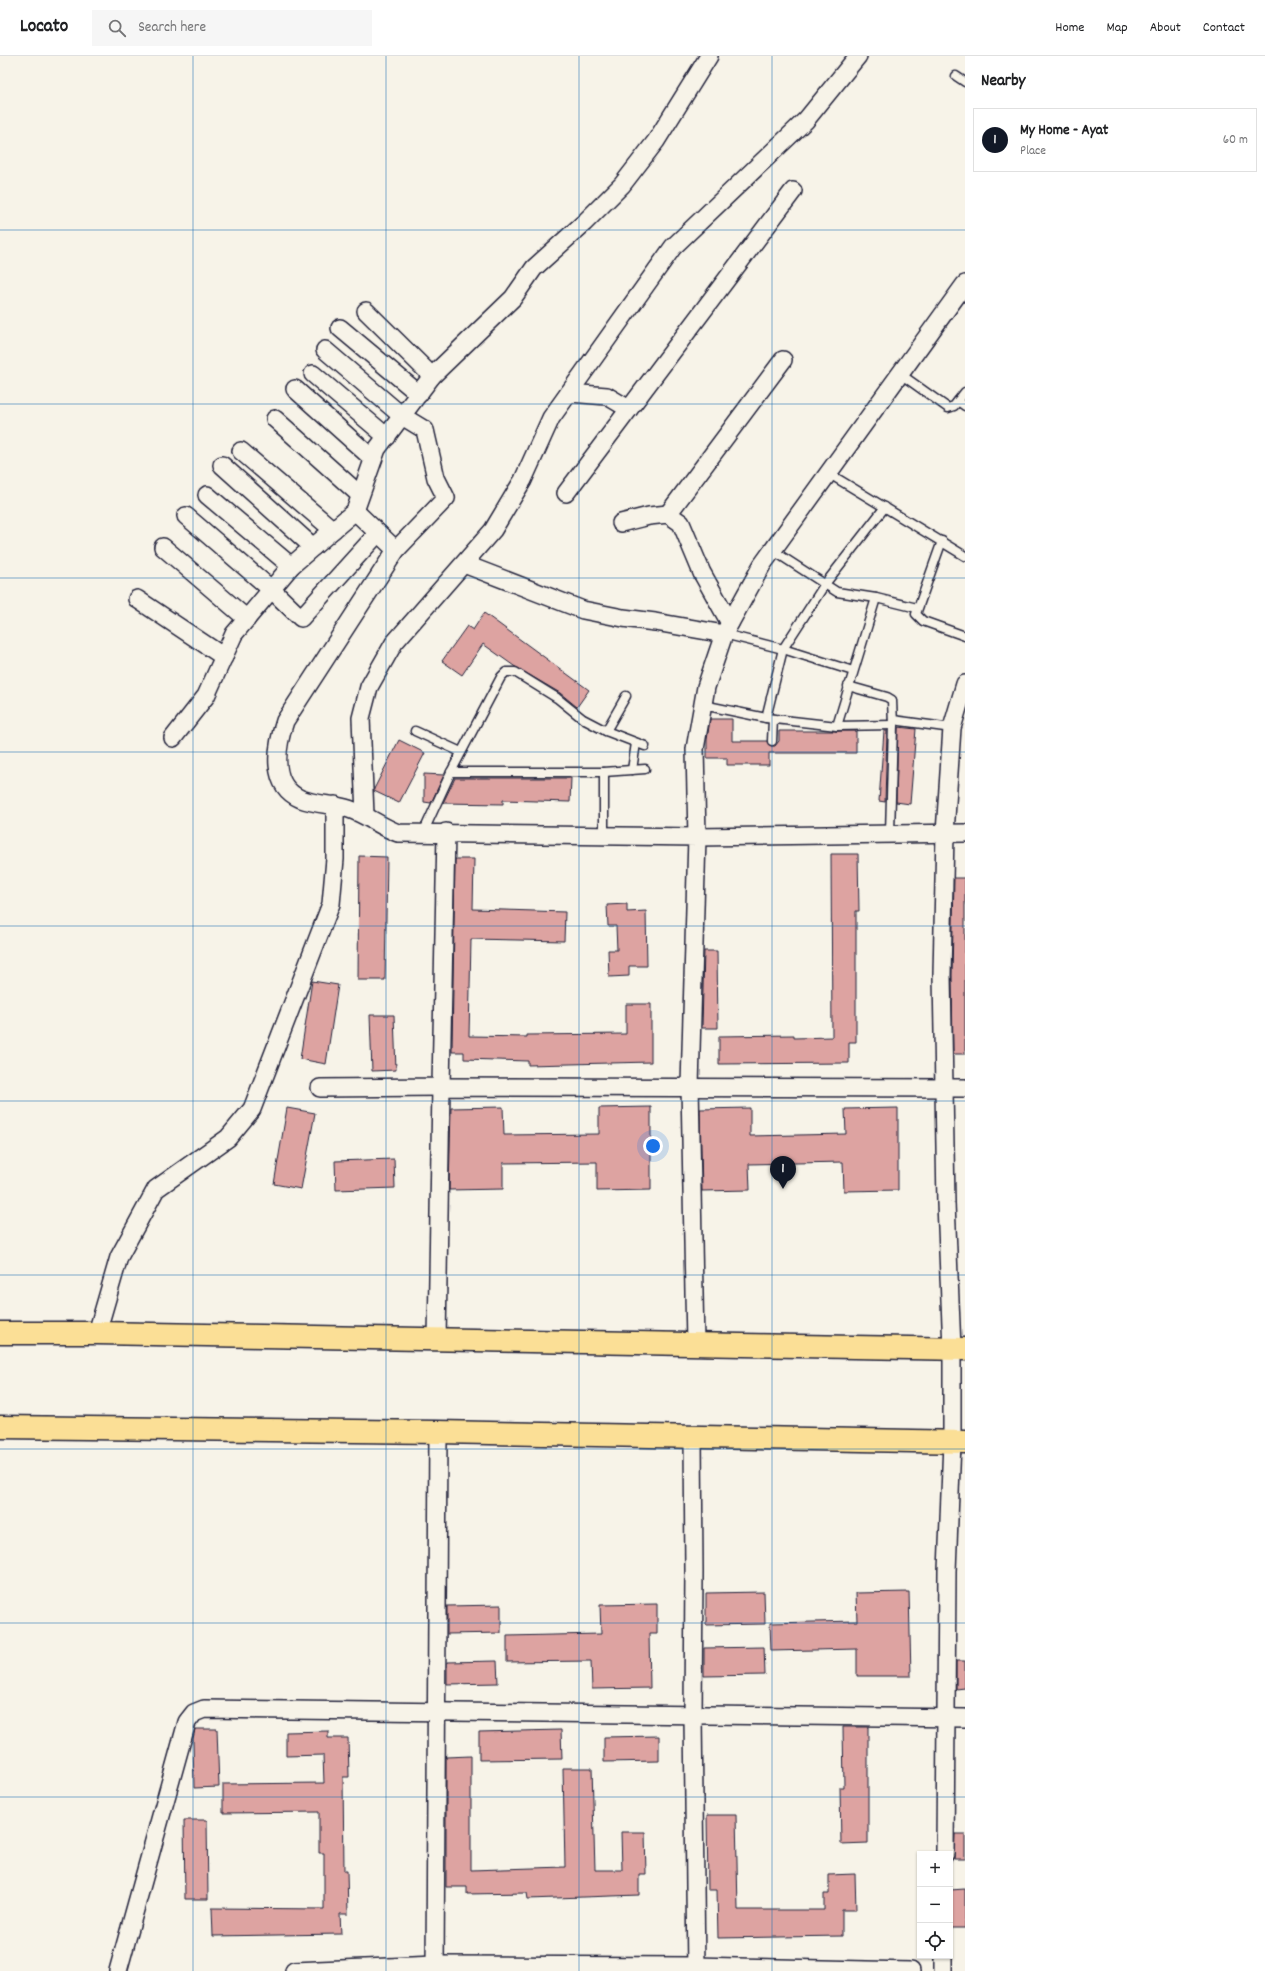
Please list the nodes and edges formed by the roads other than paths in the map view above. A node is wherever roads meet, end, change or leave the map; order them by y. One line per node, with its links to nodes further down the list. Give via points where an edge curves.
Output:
1 (710, 56): 13 (street, via 656,141 622,185 534,268 513,298)
2 (858, 56): 16 (street, via 806,120 672,247)
3 (956, 76): 4 (lane)
4 (965, 82)
5 (793, 191): 20 (street)
6 (964, 289): 11 (street)
7 (366, 311): 13 (street)
8 (340, 328): 17 (street)
9 (326, 350): 21 (street)
10 (783, 360): 33 (street)
11 (899, 373): 18 (lane, via 948,408); 27 (street)
12 (313, 374): 23 (street)
13 (432, 376): 17 (street)
14 (295, 389): 25 (street)
15 (965, 392): 18 (lane)
16 (569, 393): 20 (street, via 607,396); 44 (street, via 551,418 523,480 493,530)
17 (419, 394): 21 (street)
18 (958, 401): 19 (lane)
19 (965, 406)
20 (629, 409): 28 (street)
21 (402, 416): 23 (street); 41 (street, via 424,430 436,478 446,498)
22 (275, 420): 30 (street)
23 (387, 437): 25 (street)
24 (241, 451): 36 (street)
25 (373, 459): 30 (street)
26 (222, 465): 40 (street)
27 (828, 473): 31 (lane); 42 (street)
28 (566, 493)
29 (207, 495): 45 (street)
30 (360, 495): 32 (street)
31 (885, 507): 38 (lane); 46 (lane)
32 (355, 512): 36 (street); 37 (street)
33 (668, 514): 35 (street); 52 (street, via 681,523)
34 (186, 516): 47 (street)
35 (621, 523)
36 (333, 530): 40 (street)
37 (378, 533): 41 (street); 47 (street, via 302,618)
38 (942, 541): 43 (lane); 50 (lane)
39 (163, 547): 51 (street)
40 (313, 547): 45 (street)
41 (396, 550): 74 (street, via 285,722 281,734 278,765 280,780 288,792 302,799)
42 (772, 550): 46 (lane); 52 (street)
43 (965, 556)
44 (464, 564): 52 (street, via 583,610 623,618); 75 (street, via 394,643 369,687 361,718)
45 (291, 566): 47 (street)
46 (825, 584): 48 (lane, via 837,592); 54 (lane)
47 (272, 590): 51 (street)
48 (876, 598): 50 (lane); 56 (lane)
49 (137, 599): 55 (street)
50 (917, 608): 53 (lane, via 916,614 923,621)
51 (247, 619): 55 (street, via 234,634)
52 (727, 629): 54 (lane); 60 (street, via 706,688)
53 (965, 636)
54 (783, 649): 56 (lane); 61 (lane)
55 (224, 657): 67 (street, via 206,696)
56 (853, 671): 58 (lane)
57 (965, 684): 64 (street)
58 (848, 686): 62 (lane, via 892,700); 63 (lane)
59 (626, 696): 66 (lane)
60 (703, 705): 61 (lane); 82 (street, via 696,750)
61 (770, 718): 63 (lane); 68 (lane)
62 (893, 722): 63 (lane); 64 (lane); 78 (lane)
63 (837, 726)
64 (952, 728): 79 (street)
65 (415, 731): 69 (lane)
66 (606, 731): 69 (lane, via 583,719 557,698 515,672 506,672); 71 (lane, via 640,745)
67 (173, 738)
68 (772, 741)
69 (461, 752): 72 (lane)
70 (645, 769): 71 (lane)
71 (632, 770): 73 (lane)
72 (451, 772): 73 (lane); 77 (lane)
73 (604, 772): 81 (lane)
74 (335, 805): 75 (street); 89 (street, via 335,859 331,904 252,1109 228,1138 156,1189 119,1256)
75 (365, 814): 77 (street, via 398,833)
76 (446, 832): 77 (street); 81 (street); 84 (street)
77 (423, 833)
78 (890, 833): 79 (street); 82 (street)
79 (945, 833): 80 (street); 86 (street, via 942,975)
80 (965, 833)
81 (604, 835): 82 (street)
82 (697, 837): 83 (street)
83 (690, 1086): 84 (street); 86 (street); 91 (street)
84 (441, 1087): 85 (street); 90 (street)
85 (320, 1088)
86 (944, 1088): 87 (street); 92 (street)
87 (965, 1088)
88 (0, 1333): 89 (highway)
89 (97, 1333): 90 (highway)
90 (436, 1340): 91 (highway)
91 (696, 1344): 92 (highway)
92 (958, 1349): 96 (street)
93 (0, 1427): 94 (highway)
94 (438, 1432): 95 (highway); 97 (street)
95 (693, 1437): 96 (highway); 98 (street)
96 (958, 1442): 99 (street, via 947,1571)
97 (436, 1712): 98 (street); 103 (street); 105 (street, via 204,1709 194,1713 187,1722)
98 (693, 1716): 99 (street); 104 (street)
99 (947, 1718): 100 (street); 101 (street)
100 (965, 1718)
101 (945, 1851)
102 (943, 1959): 108 (street)
103 (435, 1968): 104 (street); 106 (street)
104 (696, 1969): 107 (street)
105 (118, 1971)
106 (294, 1971)
107 (911, 1971)
108 (943, 1971)

